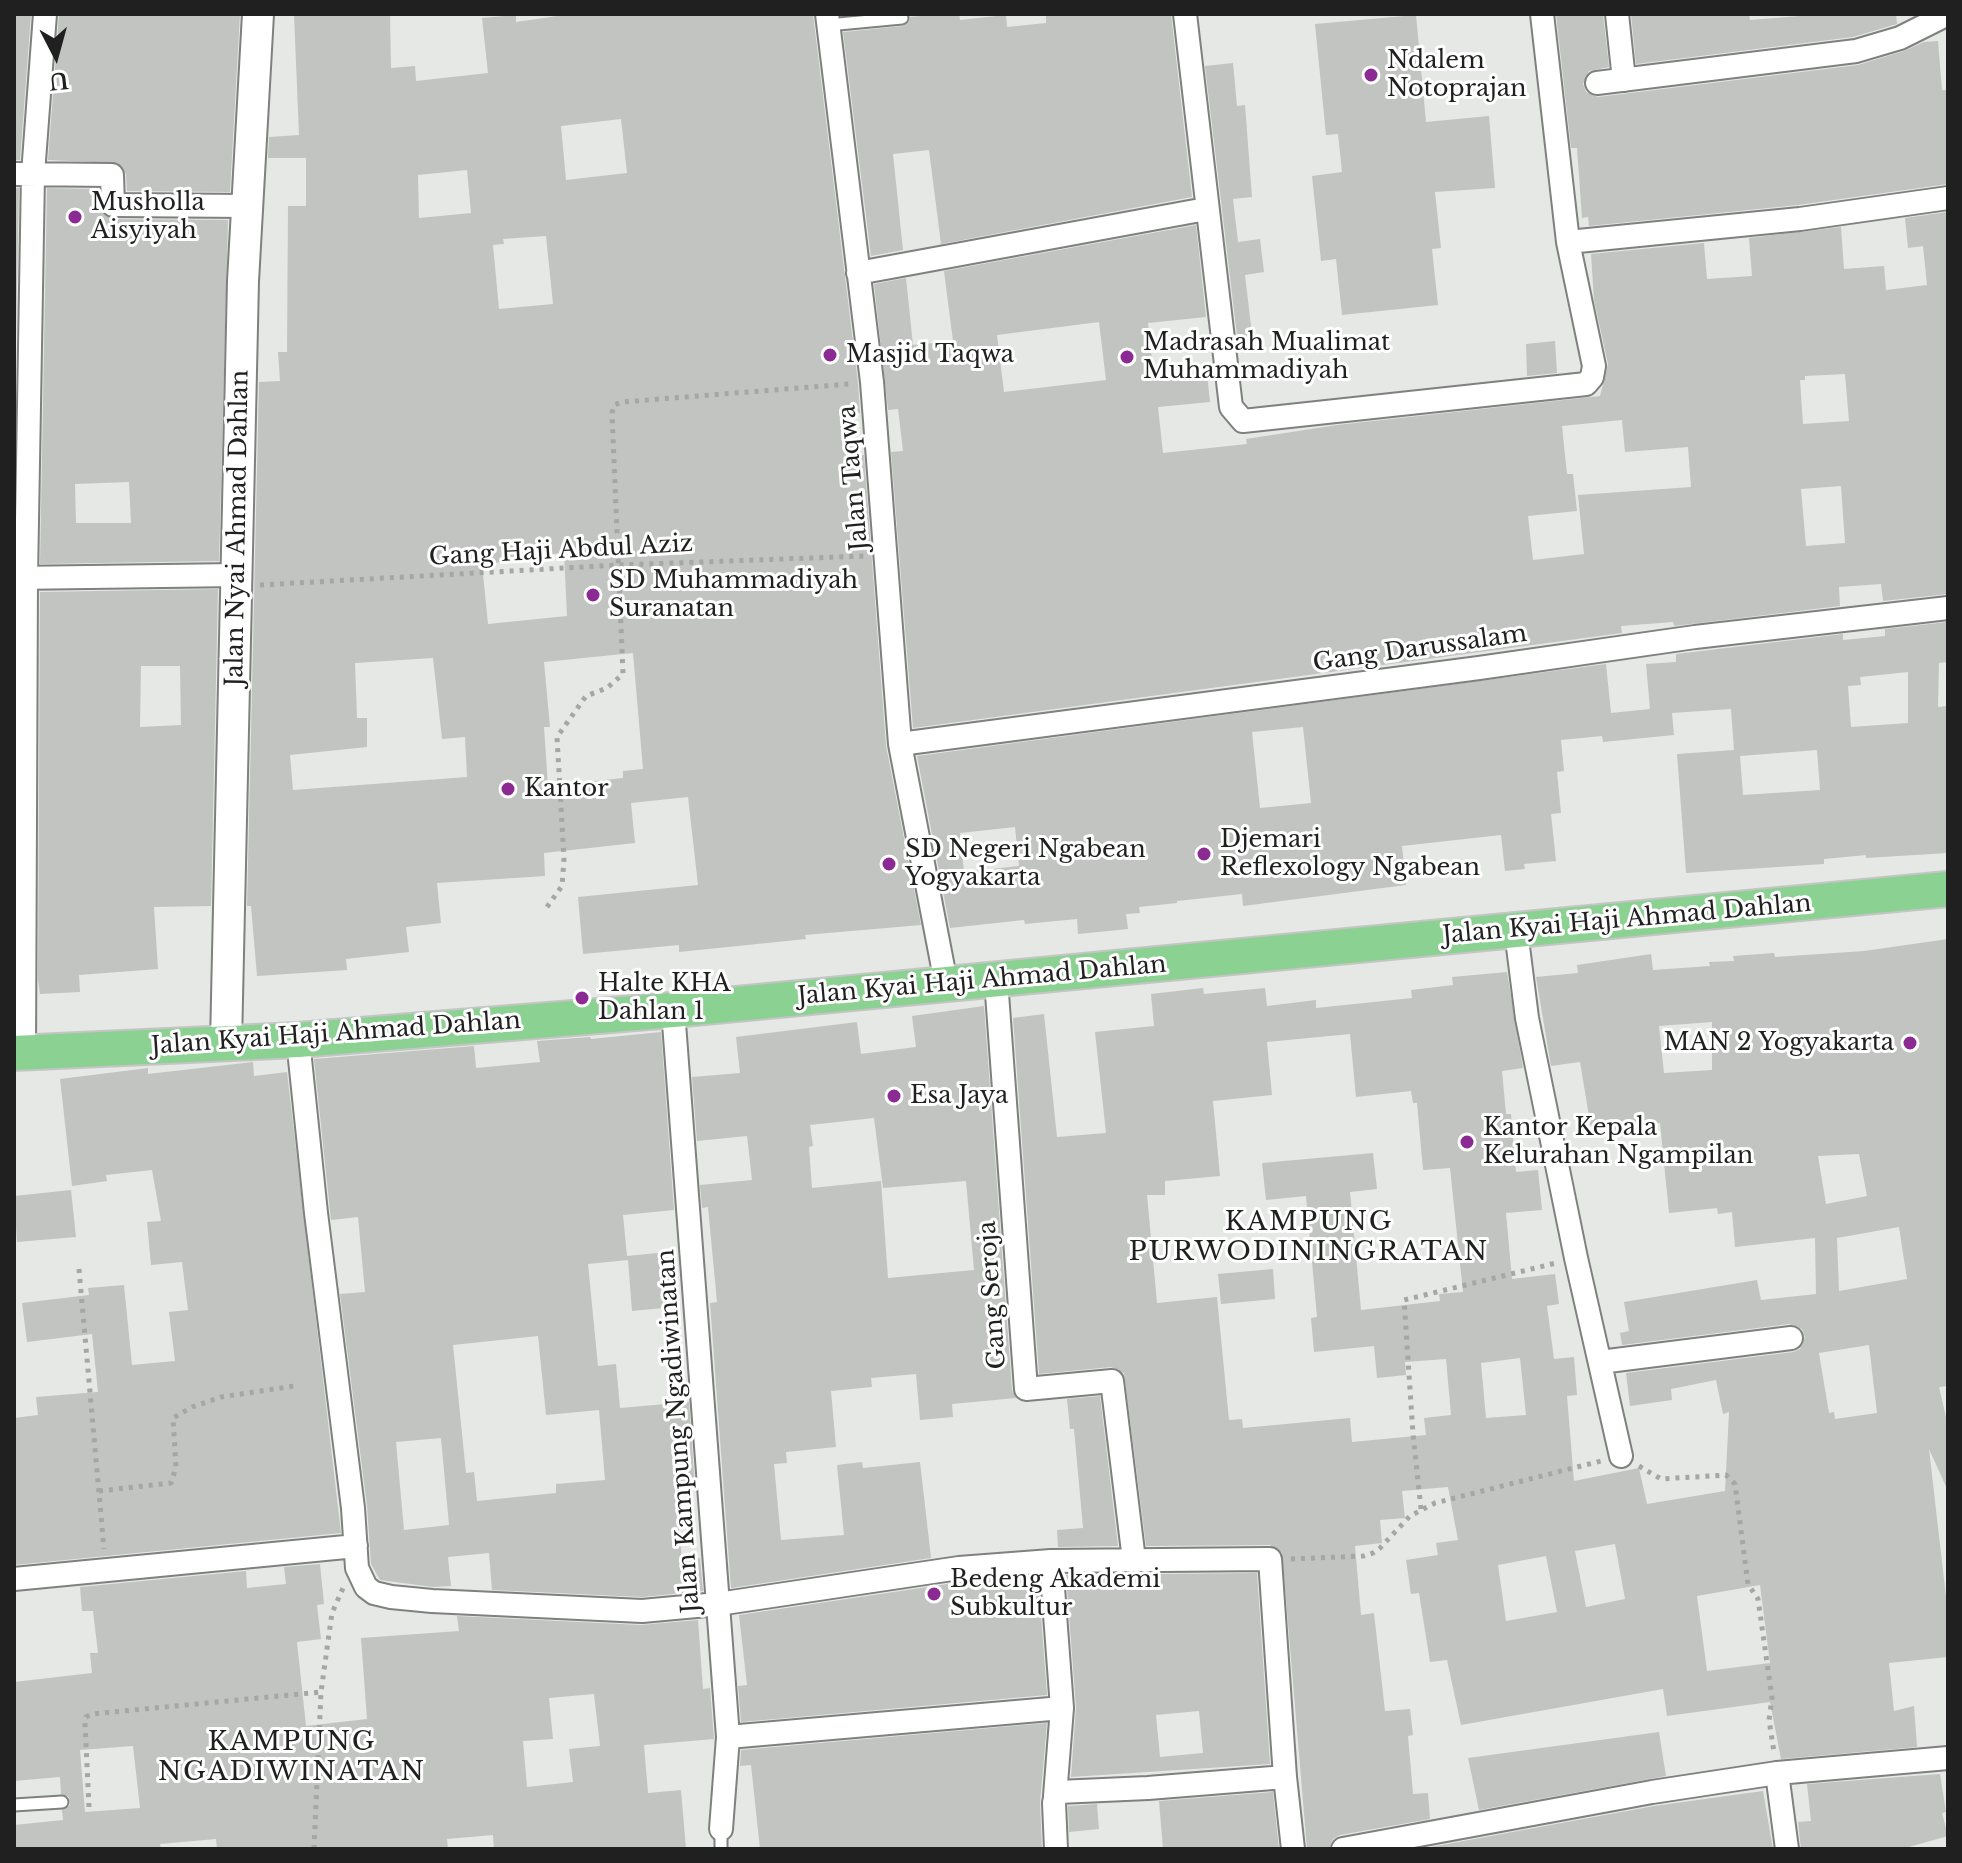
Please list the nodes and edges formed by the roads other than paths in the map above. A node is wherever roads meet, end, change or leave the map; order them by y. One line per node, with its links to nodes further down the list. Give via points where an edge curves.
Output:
1 (45, 14): 11 (street)
2 (258, 14): 13 (street, Jalan Nyai Ahmad Dahlan)
3 (1185, 14): 14 (street)
4 (1542, 14): 15 (street)
5 (1617, 14): 9 (street)
6 (902, 18): 7 (lane)
7 (827, 19): 16 (street, Jalan Taqwa)
8 (1943, 21): 9 (street, via 1856,51)
9 (1624, 80): 10 (street)
10 (1597, 83)
11 (24, 174): 13 (street, via 112,175 113,205); 17 (street)
12 (1948, 198): 15 (street)
13 (248, 206): 19 (street, Jalan Nyai Ahmad Dahlan)
14 (1206, 209): 15 (street, via 1231,407 1243,421 1586,384 1594,366); 16 (street)
15 (1568, 242)
16 (858, 273): 21 (street, Jalan Taqwa, via 872,382)
17 (22, 344): 18 (street)
18 (20, 578): 19 (street); 29 (street)
19 (238, 581): 28 (street, Jalan Nyai Ahmad Dahlan)
20 (1948, 608): 21 (street, Gang Darussalam)
21 (900, 744): 25 (street, Jalan Taqwa)
22 (1948, 889): 23 (main road, Jalan Kyai Haji Ahmad Dahlan)
23 (1516, 931): 24 (main road, Jalan Kyai Haji Ahmad Dahlan); 31 (street, via 1527,1018)
24 (996, 980): 25 (main road, Jalan Kyai Haji Ahmad Dahlan); 34 (street, Gang Seroja, via 1026,1389 1112,1381)
25 (946, 983): 26 (main road, Jalan Kyai Haji Ahmad Dahlan)
26 (673, 1010): 27 (main road, Jalan Kyai Haji Ahmad Dahlan); 37 (street, Jalan Kampung Ngadiwinatan)
27 (298, 1040): 28 (main road, Jalan Kyai Haji Ahmad Dahlan); 33 (street)
28 (226, 1043): 29 (main road, Jalan Kyai Haji Ahmad Dahlan)
29 (19, 1053)
30 (1791, 1338): 31 (street)
31 (1600, 1362): 32 (street)
32 (1621, 1456)
33 (356, 1557): 36 (street); 37 (street, via 366,1587 405,1598 608,1611)
34 (1134, 1560): 35 (street); 42 (street, via 1270,1559)
35 (1051, 1561): 37 (street, via 945,1570); 38 (street)
36 (14, 1579)
37 (718, 1604): 39 (street, Jalan Kampung Ngadiwinatan)
38 (1062, 1708): 39 (street); 43 (street)
39 (728, 1737): 46 (street, Jalan Kampung Ngadiwinatan)
40 (1948, 1758): 41 (street)
41 (1777, 1773): 49 (street); 50 (street)
42 (1285, 1777): 43 (street); 48 (street)
43 (1055, 1796): 47 (street)
44 (62, 1802): 45 (lane)
45 (14, 1805)
46 (721, 1839)
47 (1056, 1849)
48 (1293, 1849)
49 (1343, 1849)
50 (1787, 1849)

